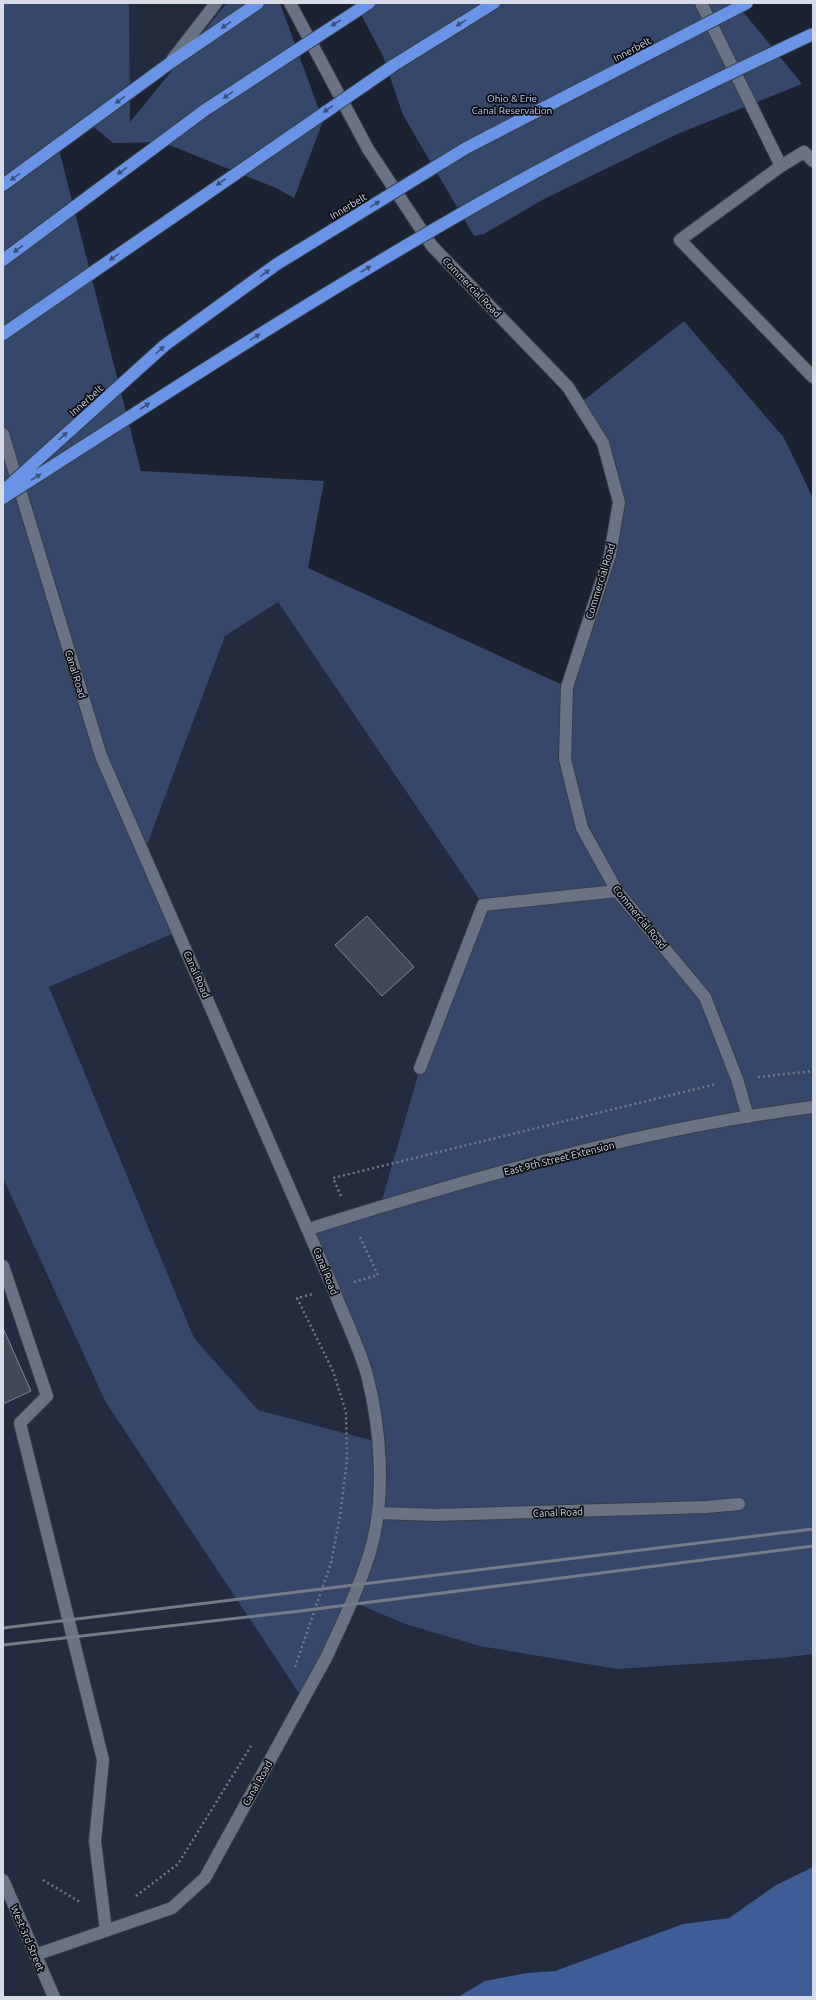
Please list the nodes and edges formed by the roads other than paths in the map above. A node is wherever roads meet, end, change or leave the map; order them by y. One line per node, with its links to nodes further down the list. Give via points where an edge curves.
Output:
1 (258, 3): 9 (highway, one-way to 9)
2 (290, 3): 19 (street, Commercial Road, via 368,149 432,246 568,387 603,443 619,502 610,554 567,687 565,759 582,828)
3 (369, 3): 13 (highway, one-way to 13, bridge, via 205,110)
4 (494, 3): 14 (highway, one-way to 14, bridge, via 394,65)
5 (701, 3): 11 (street)
6 (747, 3): 17 (highway, Innerbelt, one-way to 6, bridge, via 165,345 277,264 466,148)
7 (214, 5): 9 (street)
8 (813, 34): 18 (highway, one-way to 8, bridge, via 303,307 480,203 604,136)
9 (170, 63): 12 (highway, one-way to 12)
10 (813, 160): 11 (street, via 804,152)
11 (782, 166): 15 (street, via 680,240)
12 (3, 185)
13 (3, 260)
14 (3, 334)
15 (813, 377)
16 (3, 434): 23 (street, Canal Road, via 102,756)
17 (3, 490)
18 (3, 498)
19 (617, 891): 20 (street, via 483,905); 22 (street, Commercial Road, via 705,997 737,1079)
20 (420, 1068)
21 (813, 1107): 22 (street, East 9th Street Extension)
22 (748, 1117): 23 (street, East 9th Street Extension, via 601,1147 442,1189)
23 (309, 1229): 26 (street, Canal Road, via 367,1374 379,1442)
24 (3, 1266): 28 (street, via 47,1396 20,1423 103,1760 95,1841)
25 (739, 1504): 26 (street, Canal Road, via 706,1508 444,1515)
26 (378, 1513): 28 (street, Canal Road, via 362,1575 326,1658 205,1878 172,1908)
27 (3, 1880): 29 (street, West 3rd Street)
28 (106, 1930): 29 (street, Canal Road)
29 (36, 1955): 30 (street, West 3rd Street)
30 (54, 1997)

